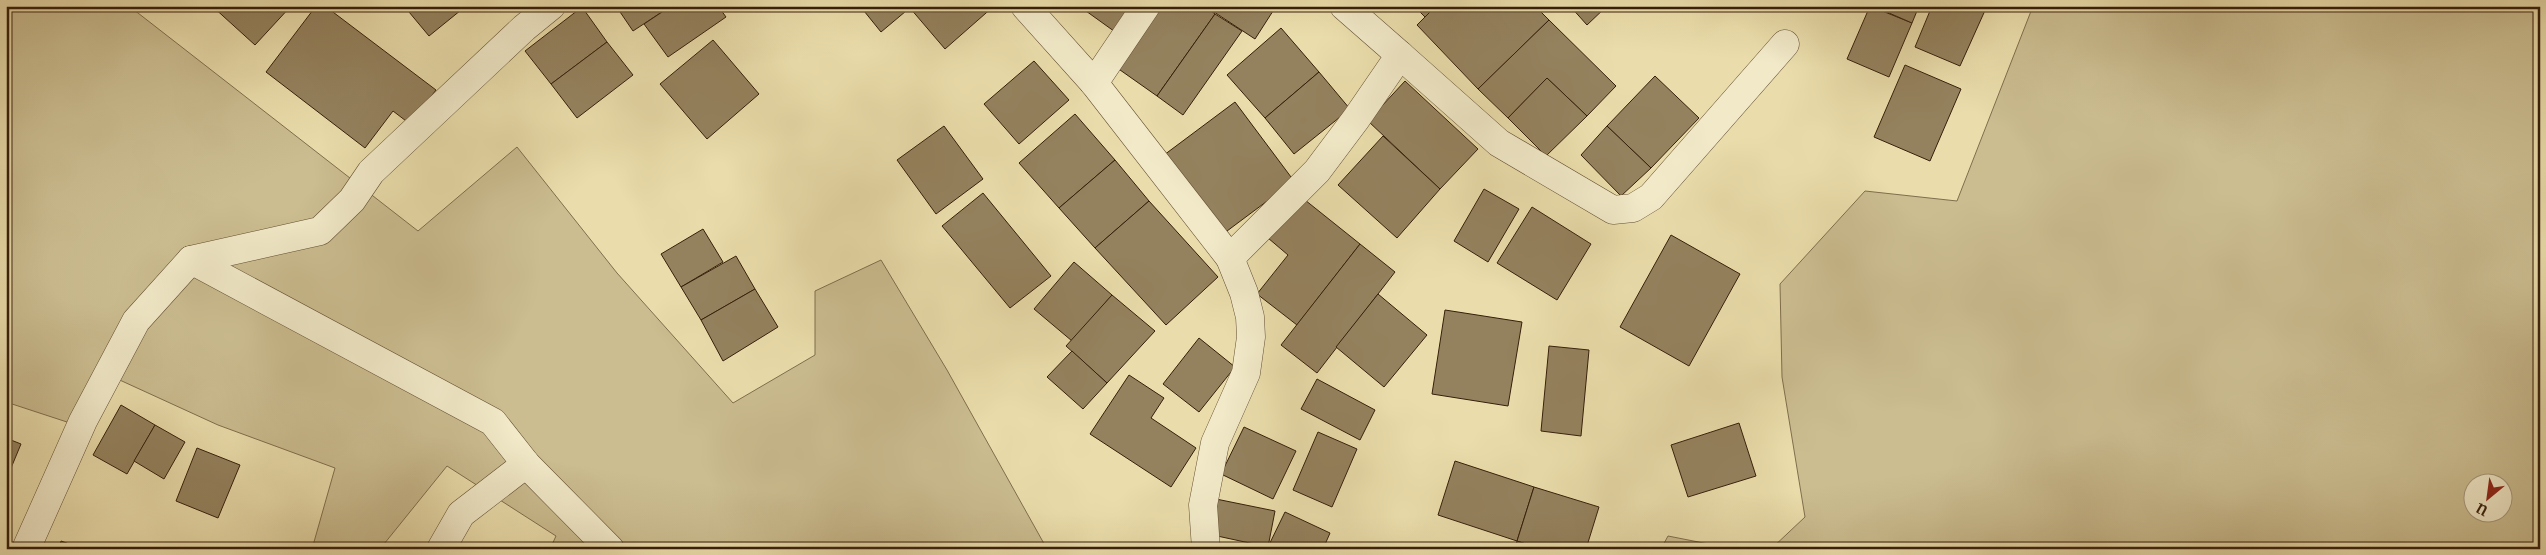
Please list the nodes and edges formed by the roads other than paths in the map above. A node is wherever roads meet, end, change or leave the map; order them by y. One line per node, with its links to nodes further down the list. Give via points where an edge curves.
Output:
1 (551, 6): 9 (street, via 371,172 352,200 320,230)
2 (1025, 6): 7 (street)
3 (1146, 6): 7 (street)
4 (1344, 6): 6 (street)
5 (1785, 44): 6 (street, via 1651,197 1633,208 1613,210 1499,143)
6 (1400, 55): 8 (street, via 1317,170)
7 (1094, 82): 8 (street)
8 (1230, 258): 14 (street, via 1244,293 1251,336 1246,373 1215,443 1203,505)
9 (191, 260): 10 (street, via 493,422); 11 (street, via 136,321 83,421)
10 (526, 464): 12 (street, via 461,514); 13 (street)
11 (26, 549)
12 (441, 549)
13 (610, 549)
14 (1206, 549)

